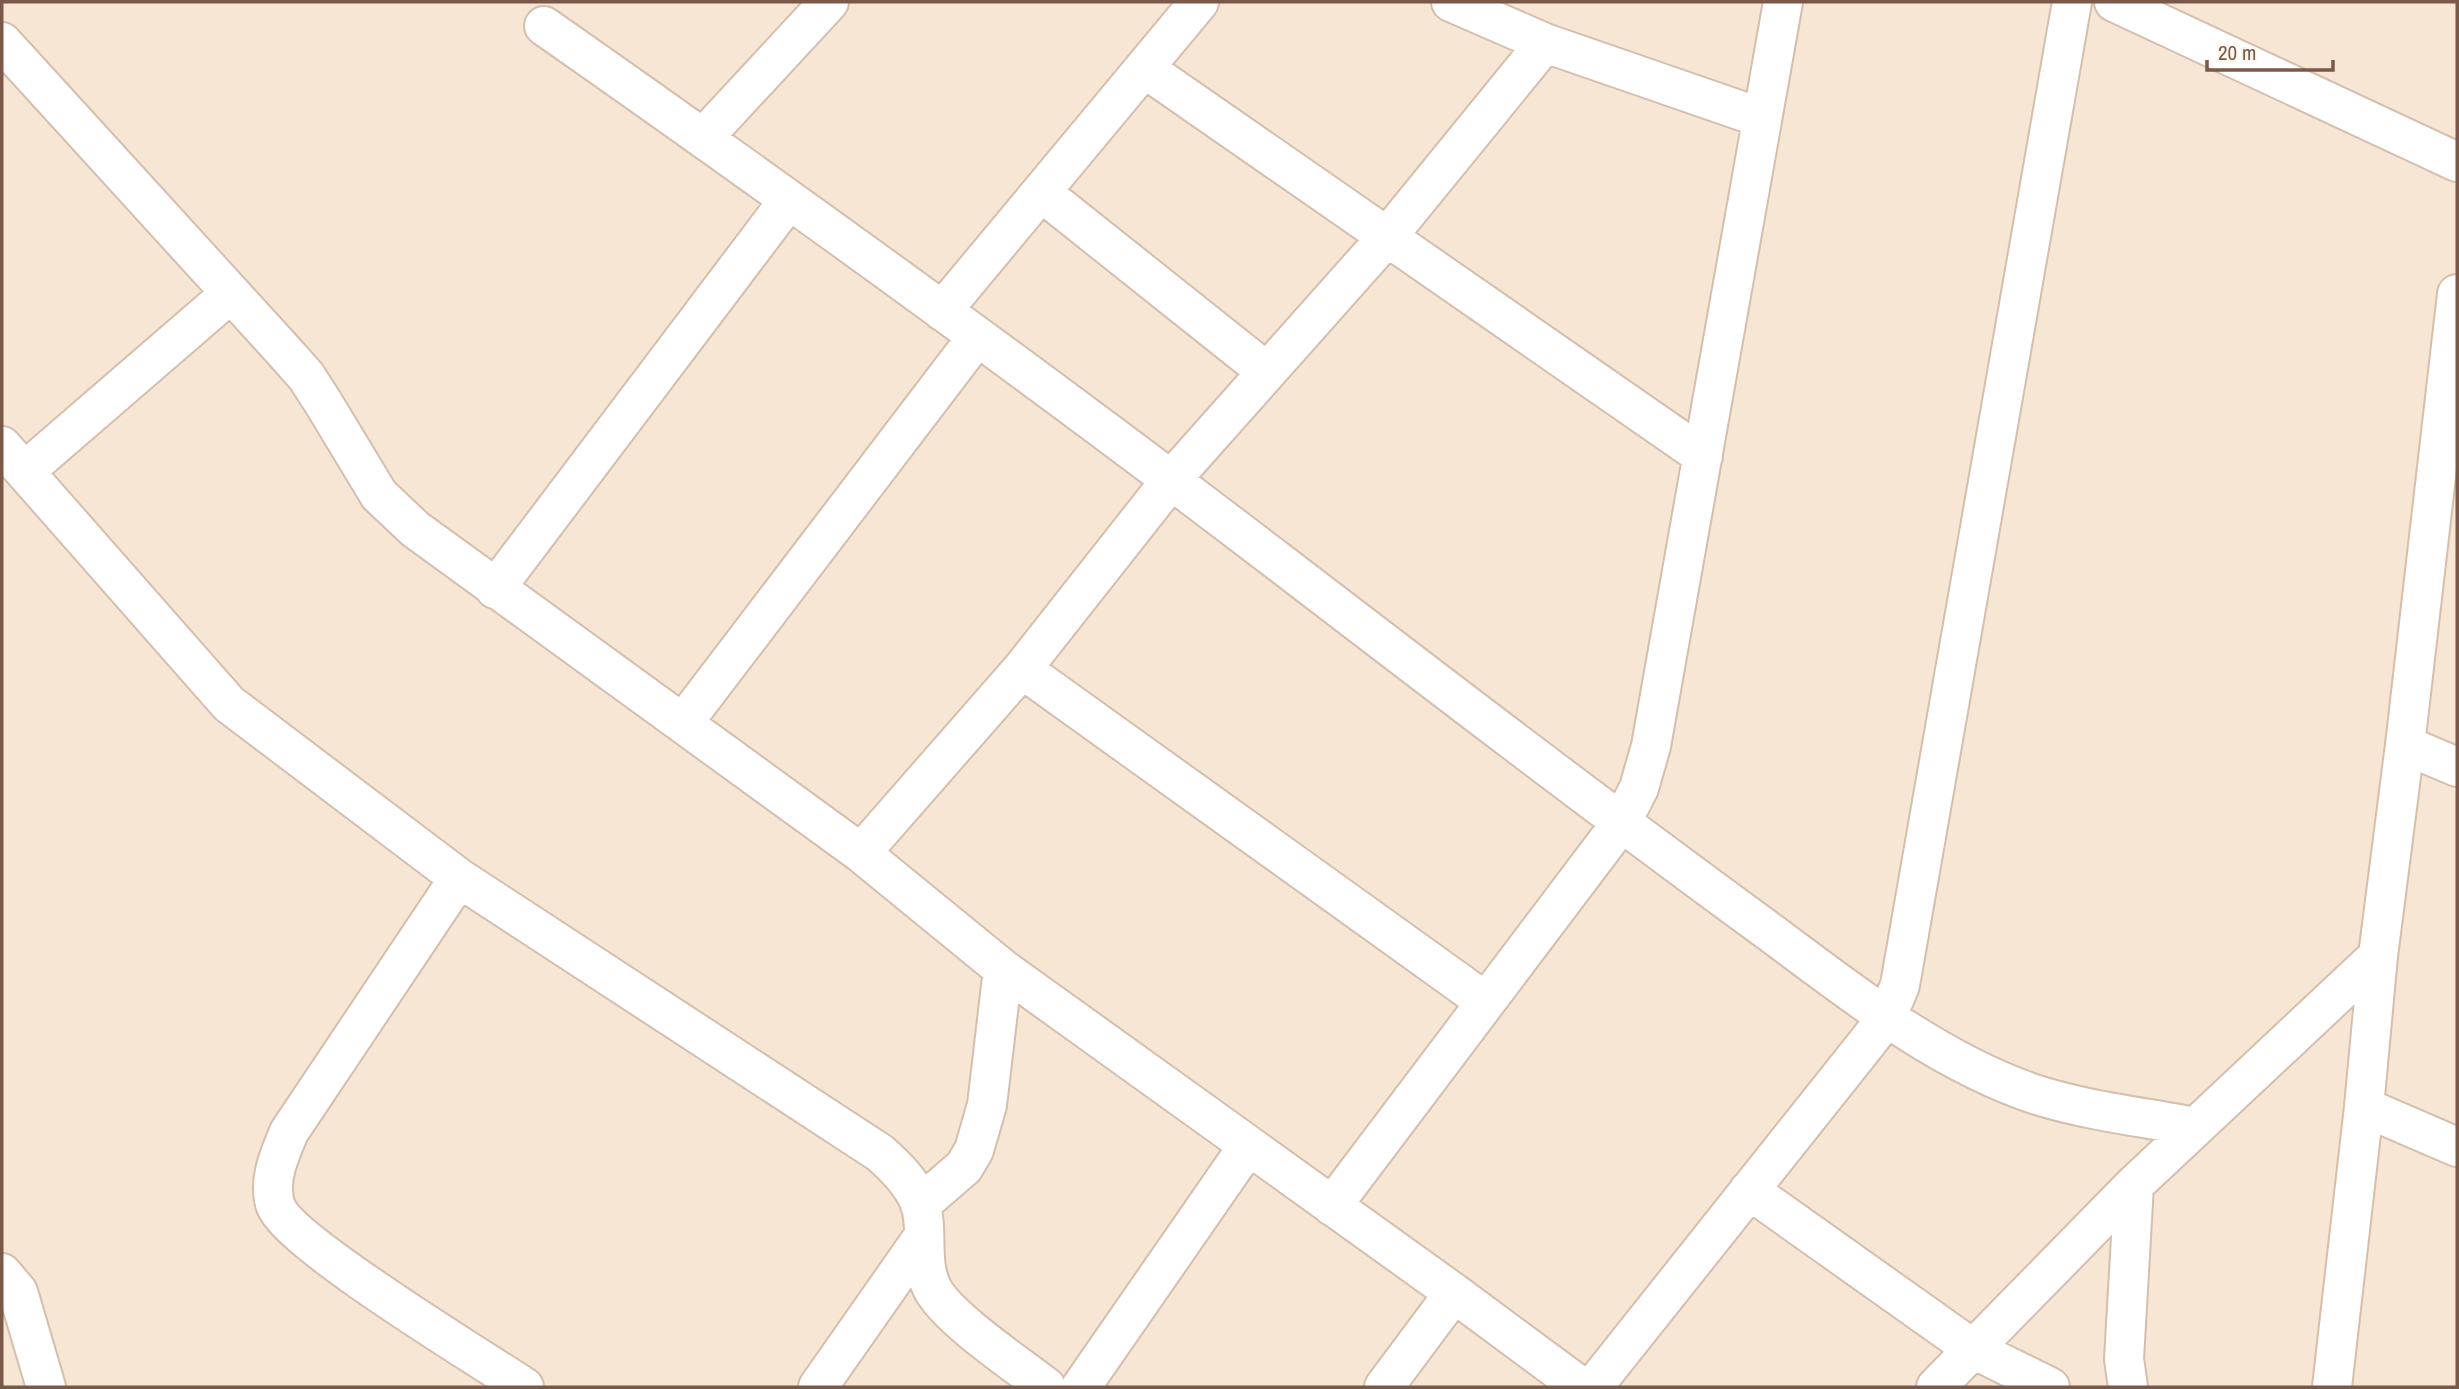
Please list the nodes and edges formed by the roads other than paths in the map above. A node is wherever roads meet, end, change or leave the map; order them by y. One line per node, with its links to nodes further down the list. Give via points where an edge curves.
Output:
1 (829, 2): 12 (street)
2 (1199, 2): 10 (street)
3 (1451, 2): 9 (street)
4 (1783, 2): 11 (street)
5 (2072, 2): 36 (street, via 1900,985)
6 (2113, 2): 13 (street)
7 (544, 26): 12 (street)
8 (2, 42): 17 (street)
9 (1545, 43): 11 (street); 16 (street)
10 (1144, 68): 14 (street); 16 (street)
11 (1762, 118): 22 (street)
12 (703, 138): 15 (street)
13 (2457, 162)
14 (1041, 192): 18 (street); 21 (street)
15 (788, 201): 18 (street); 25 (street)
16 (1387, 237): 21 (street); 22 (street)
17 (231, 293): 23 (street); 25 (street, via 306,376 379,495 415,529)
18 (942, 311): 20 (street)
19 (2456, 315): 28 (street)
20 (977, 337): 24 (street); 27 (street)
21 (1267, 373): 24 (street)
22 (1703, 456): 30 (street, via 1651,746 1639,788)
23 (13, 458): 32 (street, via 229,704)
24 (1171, 480): 26 (street); 30 (street)
25 (495, 589): 27 (street)
26 (1022, 669): 31 (street); 35 (street)
27 (683, 723): 31 (street)
28 (2405, 745): 29 (street); 33 (street)
29 (2457, 767)
30 (1621, 823): 35 (street); 36 (street)
31 (861, 853): 34 (street)
32 (459, 878): 44 (street, via 880,1153 912,1188); 49 (street, via 289,1132 274,1170 275,1205 295,1231 326,1256)
33 (2378, 956): 37 (street); 38 (street)
34 (1003, 969): 39 (street); 44 (street, via 986,1105 974,1150)
35 (1486, 1002): 43 (street)
36 (1886, 1017): 38 (street, via 1932,1047 2036,1094); 42 (street)
37 (2364, 1107): 40 (street); 59 (street)
38 (2195, 1127): 41 (street)
39 (1248, 1146): 43 (street); 52 (street)
40 (2457, 1147)
41 (2134, 1185): 47 (street); 58 (street, via 2124,1359)
42 (1749, 1190): 47 (street); 55 (street)
43 (1332, 1206): 46 (street)
44 (922, 1221): 50 (street); 51 (street, via 926,1269 942,1303)
45 (2, 1273): 48 (street, via 18,1292)
46 (1454, 1293): 53 (street); 54 (street)
47 (1973, 1349): 56 (street); 57 (street)
48 (46, 1387)
49 (524, 1387)
50 (818, 1387)
51 (1046, 1387)
52 (1081, 1387)
53 (1384, 1387)
54 (1581, 1387)
55 (1593, 1387)
56 (1936, 1387)
57 (2050, 1387)
58 (2128, 1387)
59 (2332, 1387)

